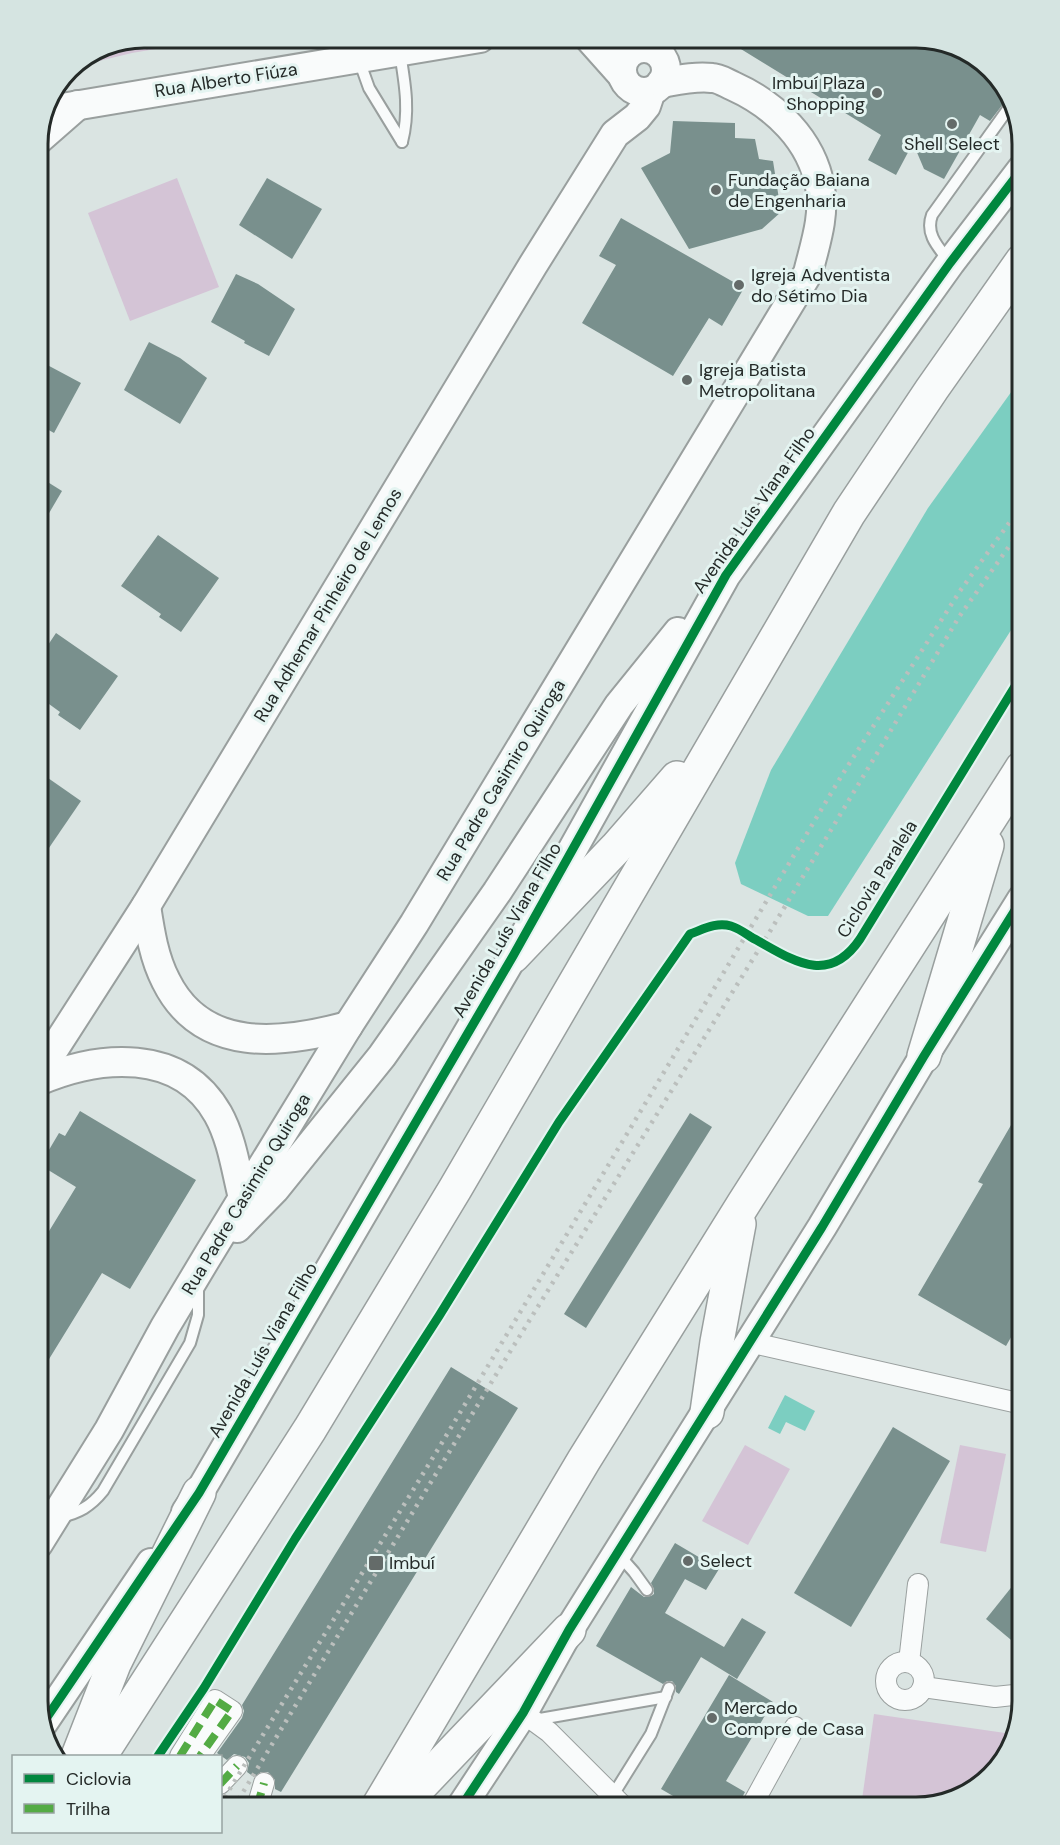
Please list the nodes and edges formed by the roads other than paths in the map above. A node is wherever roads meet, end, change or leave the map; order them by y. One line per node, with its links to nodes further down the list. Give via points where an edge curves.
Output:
1 (418, 48): 3 (main road, Rua Alberto Fiúza)
2 (606, 48): 5 (main road)
3 (399, 51): 4 (main road, Rua Alberto Fiúza); 4 (lane, via 408,105 402,142 369,87)
4 (358, 58): 6 (main road, Rua Alberto Fiúza)
5 (640, 67): 17 (main road, Rua Adhemar Pinheiro de Lemos, via 616,120 615,134); 20 (main road, Rua Padre Casimiro Quiroga, via 677,80 714,78 747,92 793,130 815,165 820,188 820,231 808,273)
6 (78, 105): 7 (main road, Rua Alberto Fiúza); 9 (main road)
7 (55, 109)
8 (1006, 111): 11 (lane, via 929,223 932,240)
9 (49, 130)
10 (1012, 183): 11 (main road, Avenida Luís Viana Filho)
11 (950, 263): 13 (main road, Avenida Luís Viana Filho)
12 (1012, 276): 14 (highway, via 849,513)
13 (726, 574): 19 (main road, Avenida Luís Viana Filho); 26 (main road, via 619,705 497,892 382,1056 275,1189)
14 (726, 723): 19 (highway, via 616,848); 43 (highway, via 310,1430)
15 (1012, 785): 16 (highway)
16 (998, 807): 21 (highway); 25 (highway)
17 (146, 906): 20 (main road, via 155,954 165,980 189,1014 208,1027 254,1040 277,1040); 22 (main road, Rua Adhemar Pinheiro de Lemos)
18 (1012, 916): 21 (main road)
19 (513, 956): 30 (main road, Avenida Luís Viana Filho)
20 (348, 1026): 24 (main road, Rua Padre Casimiro Quiroga)
21 (924, 1056): 27 (main road)
22 (48, 1058)
23 (48, 1078): 24 (main road, via 78,1067 134,1062 162,1066 185,1078 218,1114)
24 (243, 1198): 26 (main road, Rua Padre Casimiro Quiroga)
25 (744, 1203): 29 (highway); 52 (highway, via 584,1460)
26 (202, 1265): 31 (main road, Rua Padre Casimiro Quiroga, via 109,1430)
27 (749, 1342): 28 (street); 29 (main road)
28 (1012, 1402)
29 (707, 1412): 32 (main road)
30 (199, 1493): 39 (main road, Avenida Luís Viana Filho); 42 (highway, via 114,1664)
31 (48, 1528)
32 (617, 1554): 34 (lane); 35 (main road)
33 (918, 1584): 36 (street)
34 (646, 1590)
35 (569, 1630): 40 (main road); 53 (highway)
36 (909, 1662): 37 (street, via 923,1674); 37 (street, via 892,1667 886,1678 888,1690 904,1700 916,1696)
37 (923, 1687): 38 (street, via 995,1697)
38 (1012, 1695)
39 (49, 1714)
40 (528, 1716): 54 (main road); 55 (street); 56 (lane, via 668,1692)
41 (795, 1727): 57 (street)
42 (78, 1755)
43 (101, 1755)
44 (181, 1755): 47 (street, via 215,1700 232,1711)
45 (187, 1755): 46 (street, via 216,1712 221,1715)
46 (193, 1755)
47 (201, 1755)
48 (237, 1766): 49 (street)
49 (222, 1782)
50 (264, 1782): 51 (street)
51 (260, 1797)
52 (384, 1797)
53 (410, 1797)
54 (468, 1797)
55 (614, 1797)
56 (620, 1797)
57 (757, 1797)

